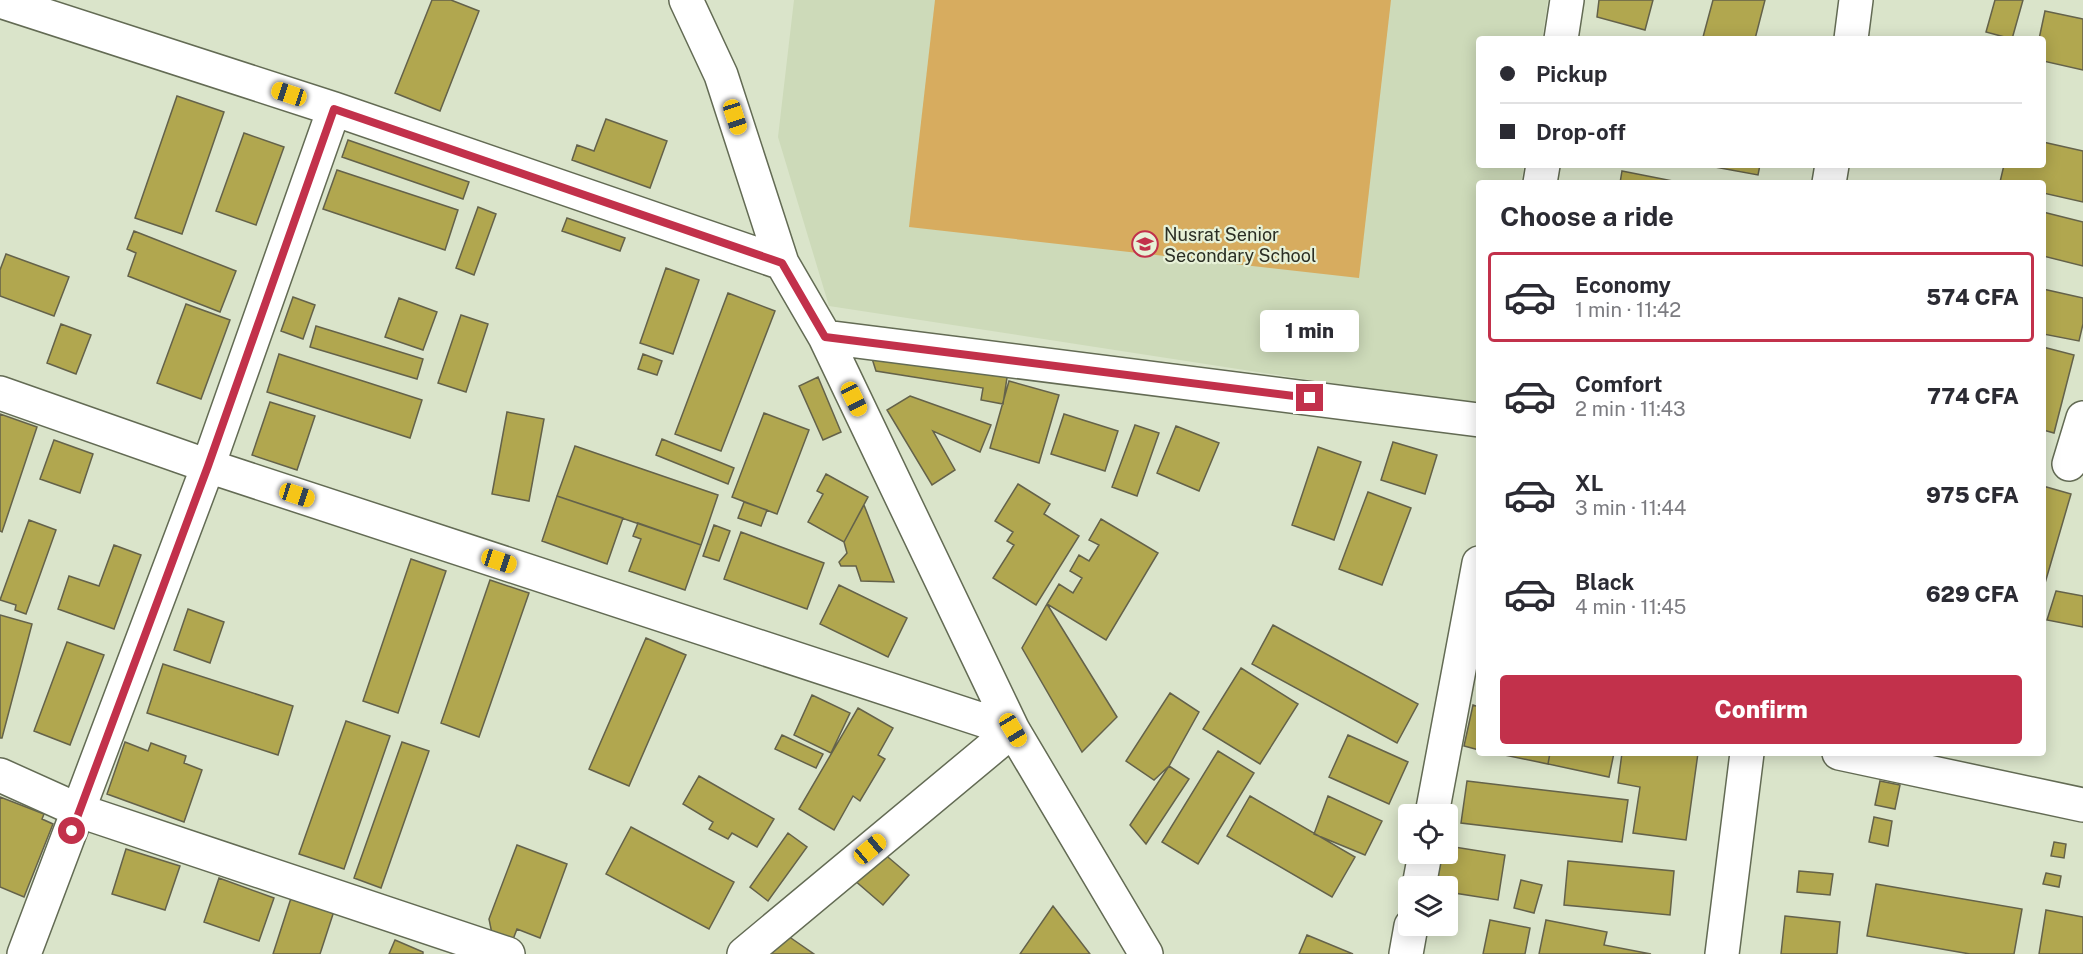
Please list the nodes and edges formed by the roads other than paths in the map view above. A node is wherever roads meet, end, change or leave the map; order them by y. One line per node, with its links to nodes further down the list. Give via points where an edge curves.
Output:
1 (686, 0): 8 (street, via 721,75)
2 (1567, 0): 5 (street)
3 (1857, 0): 6 (street)
4 (0, 1): 7 (street)
5 (1561, 36)
6 (1851, 36)
7 (334, 109): 8 (street); 14 (street)
8 (782, 263): 9 (street)
9 (825, 337): 12 (street); 16 (street)
10 (0, 393): 14 (street)
11 (2083, 418): 13 (street)
12 (1476, 420)
13 (2065, 464)
14 (208, 466): 16 (street); 22 (street)
15 (1476, 579): 20 (street)
16 (1013, 730): 26 (street); 27 (street)
17 (1747, 756): 29 (street)
18 (1853, 756): 21 (street)
19 (0, 775): 22 (street)
20 (1434, 804)
21 (2083, 806)
22 (80, 811): 24 (street); 25 (street)
23 (1409, 936): 28 (street)
24 (24, 954)
25 (508, 954)
26 (744, 954)
27 (1146, 954)
28 (1406, 954)
29 (1722, 954)

